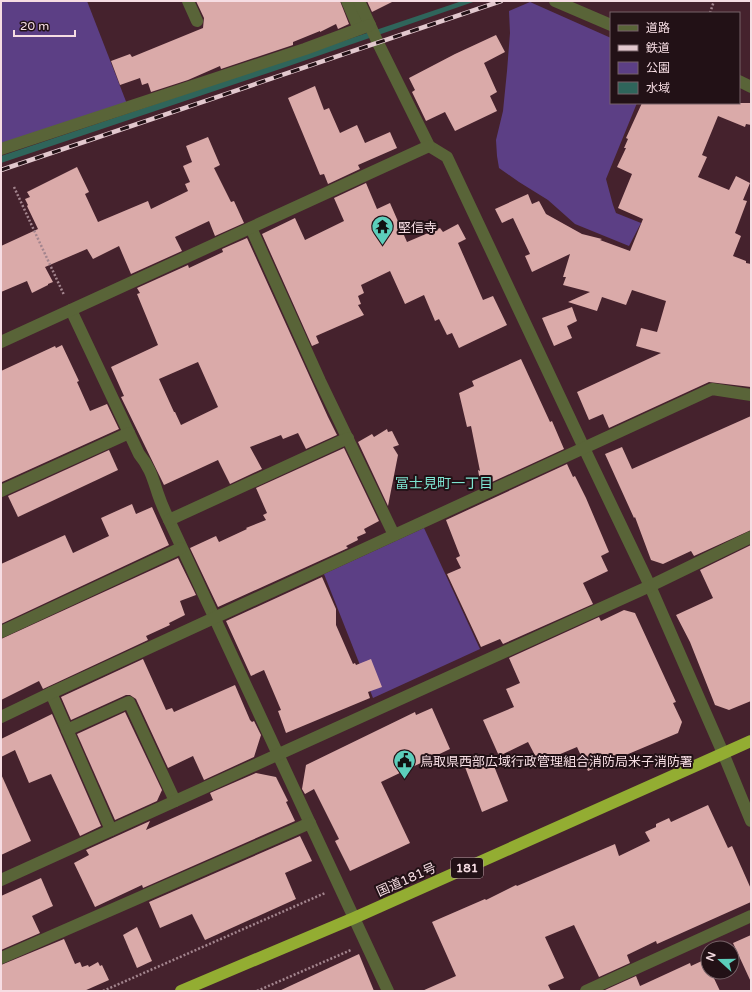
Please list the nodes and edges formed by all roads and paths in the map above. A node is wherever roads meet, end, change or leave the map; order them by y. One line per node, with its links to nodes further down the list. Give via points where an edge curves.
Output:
1 (188, 1): 7 (street)
2 (347, 1): 9 (street)
3 (359, 1): 9 (street)
4 (555, 1): 8 (street)
5 (714, 1): 6 (path)
6 (710, 12)
7 (198, 21)
8 (610, 25)
9 (365, 27): 12 (street); 13 (street)
10 (740, 82): 11 (street)
11 (751, 87)
12 (429, 146): 15 (street); 21 (street, via 447,157)
13 (1, 149)
14 (14, 187): 16 (path)
15 (251, 228): 16 (street); 20 (street)
16 (71, 310): 17 (street); 19 (street)
17 (1, 342)
18 (751, 395): 21 (street, via 712,390)
19 (129, 433): 22 (street); 23 (street, via 156,485)
20 (348, 438): 23 (street); 24 (street)
21 (584, 448): 24 (street); 27 (street)
22 (1, 491)
23 (168, 520): 26 (street)
24 (394, 535): 28 (street)
25 (751, 538): 27 (street)
26 (182, 548): 28 (street); 29 (street)
27 (650, 586): 34 (street); 35 (street)
28 (214, 618): 30 (street); 35 (street)
29 (1, 632)
30 (51, 693): 31 (street); 32 (street)
31 (1, 717)
32 (68, 730): 36 (street, via 129,702); 39 (street)
33 (751, 741): 34 (highway, 国道181号 / 181)
34 (723, 753): 37 (street); 43 (highway, 国道181号 / 181)
35 (278, 755): 36 (street); 38 (street)
36 (175, 801): 39 (street)
37 (751, 820)
38 (310, 823): 43 (street); 45 (street)
39 (111, 830): 40 (street)
40 (1, 880)
41 (326, 893): 46 (path)
42 (751, 916): 50 (street)
43 (354, 918): 47 (highway, 国道181号 / 181); 49 (street)
44 (353, 949): 48 (path)
45 (1, 958)
46 (103, 991)
47 (181, 991)
48 (257, 991)
49 (388, 991)
50 (586, 991)

